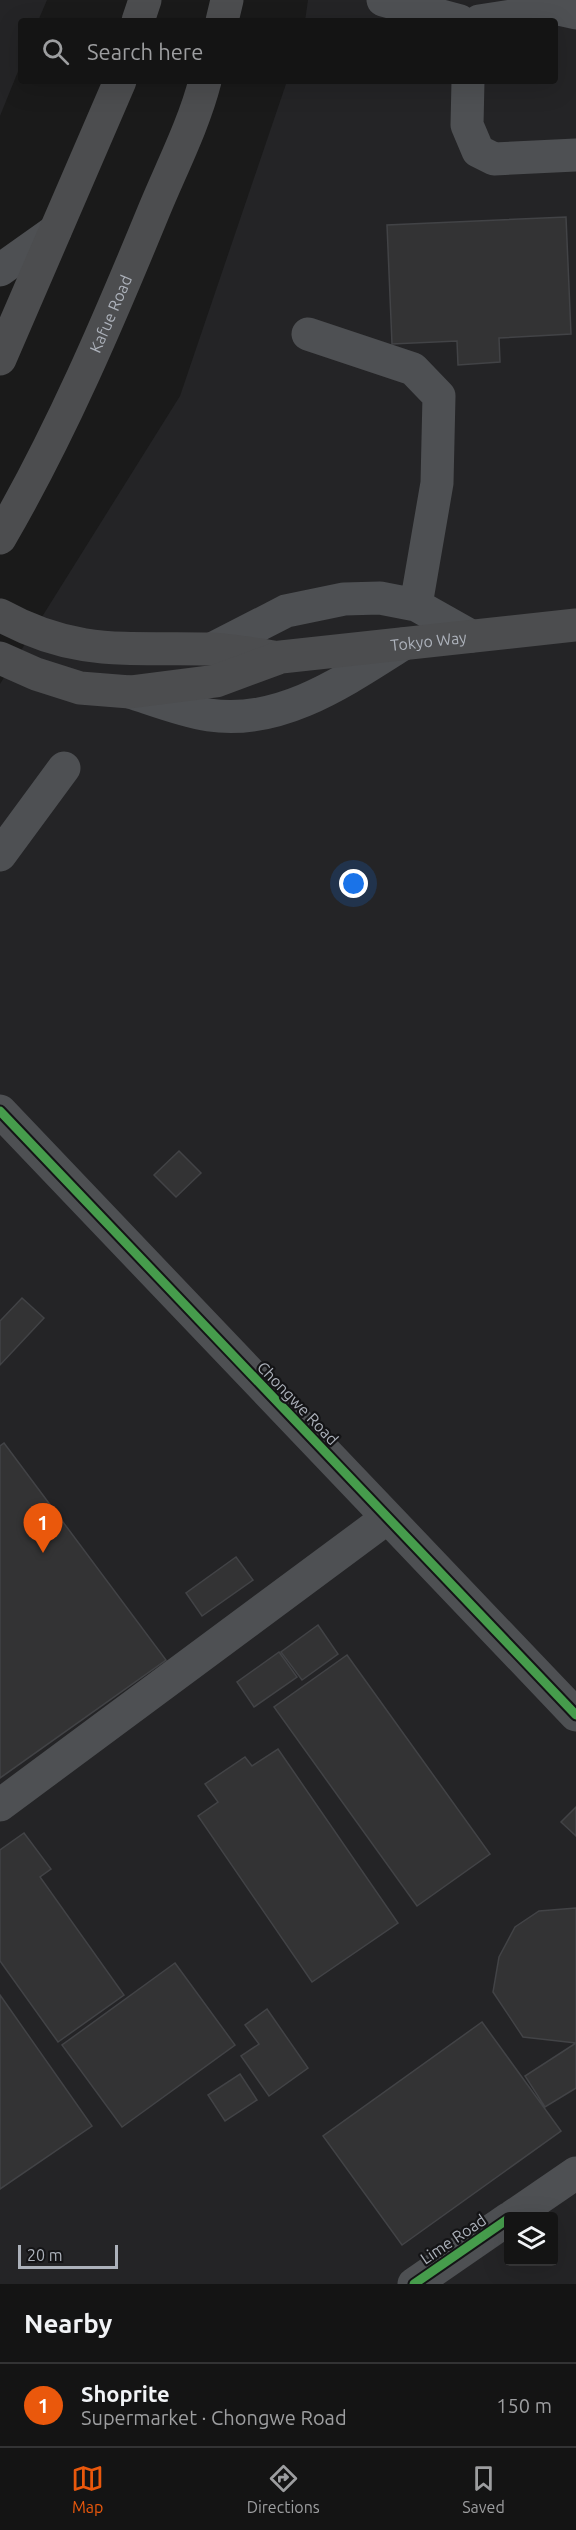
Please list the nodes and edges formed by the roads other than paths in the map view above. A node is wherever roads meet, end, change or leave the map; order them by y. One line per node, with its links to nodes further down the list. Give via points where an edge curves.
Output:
1 (145, 0): 6 (main road)
2 (227, 0): 7 (main road)
3 (383, 0): 8 (street)
4 (470, 0): 9 (street)
5 (576, 13): 10 (street, via 558,9)
6 (139, 18)
7 (223, 18)
8 (449, 18)
9 (468, 18)
10 (499, 18)
11 (119, 84): 15 (main road)
12 (205, 84): 19 (main road, Kafue Road, via 76,391)
13 (468, 84): 14 (street, via 467,125 478,151 494,159)
14 (576, 155)
15 (55, 231): 16 (street); 18 (main road)
16 (0, 270)
17 (308, 334): 20 (street, via 413,369 439,396 437,483)
18 (0, 359)
19 (0, 538)
20 (416, 605): 23 (street); 25 (street, via 380,598 310,604 286,611)
21 (0, 615): 25 (main road, Tokyo Way, via 56,639 84,646 138,651)
22 (576, 625): 23 (main road, Tokyo Way)
23 (471, 636): 24 (main road, Tokyo Way)
24 (403, 644): 26 (main road, Tokyo Way); 28 (street, via 339,684 269,712 209,715)
25 (212, 649): 26 (main road, Tokyo Way)
26 (280, 657): 28 (main road, Tokyo Way, via 216,681)
27 (0, 658): 28 (main road, Tokyo Way, via 80,688)
28 (130, 692)
29 (64, 768): 30 (street)
30 (0, 855)
31 (0, 1111): 32 (street, Chongwe Road)
32 (387, 1518): 33 (street, Chongwe Road); 34 (street)
33 (576, 1715)
34 (0, 1805)
35 (576, 2173): 36 (street)
36 (520, 2212)
37 (504, 2222): 38 (street, Lime Road)
38 (414, 2284)

